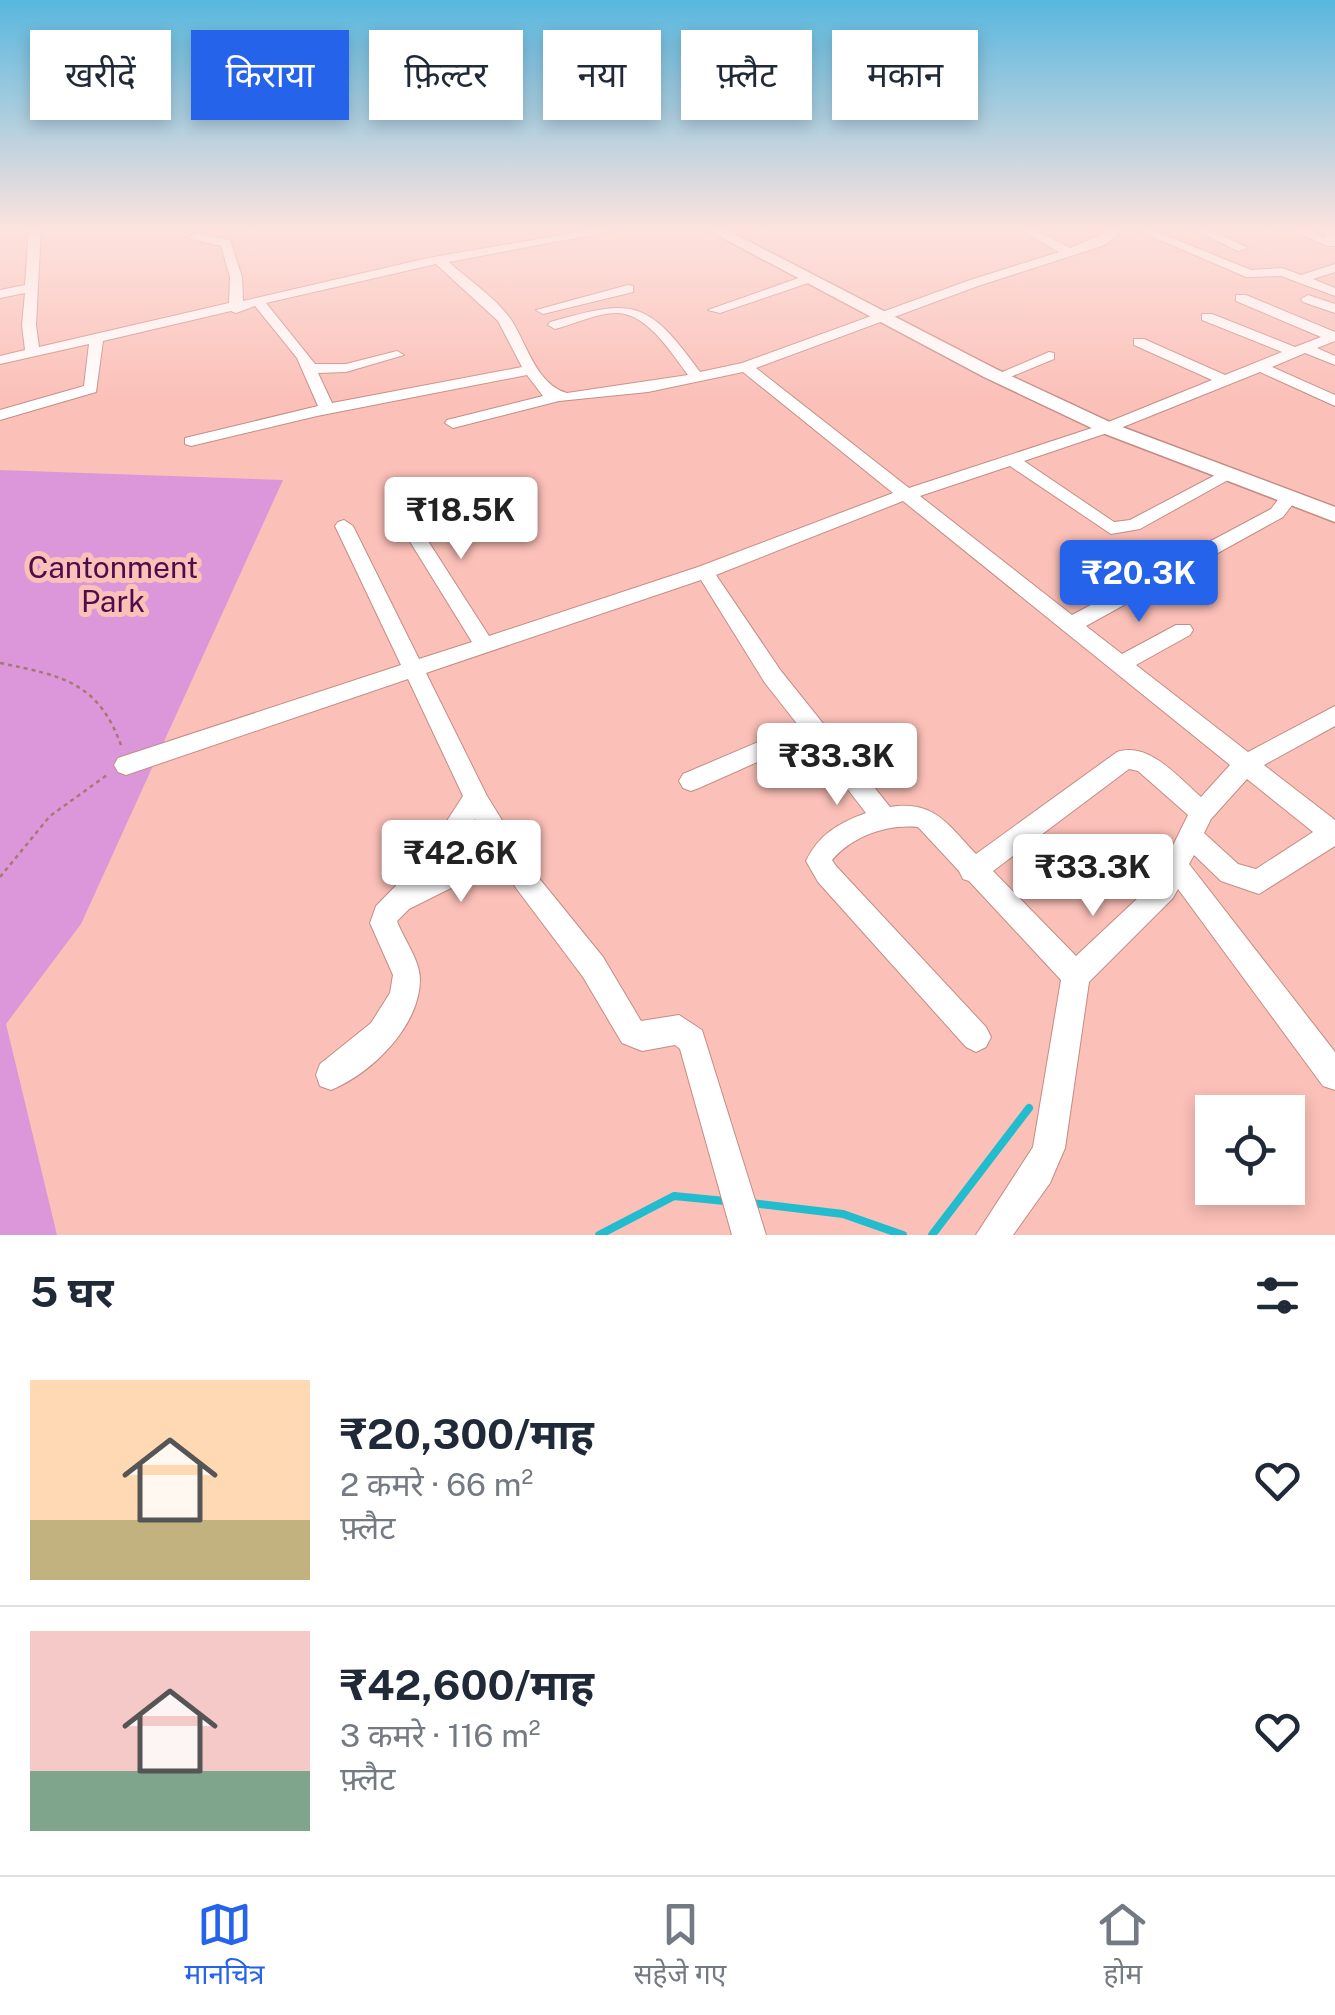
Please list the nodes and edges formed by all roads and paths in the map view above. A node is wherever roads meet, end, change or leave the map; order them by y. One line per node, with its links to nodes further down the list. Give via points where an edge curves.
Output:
1 (236, 286): 15 (street)
2 (335, 286): 14 (street)
3 (467, 286): 35 (street, via 504,319)
4 (787, 286): 17 (street)
5 (819, 286): 20 (street)
6 (970, 286): 20 (street)
7 (30, 288): 10 (street); 27 (street)
8 (569, 289): 13 (street)
9 (628, 289): 13 (street)
10 (0, 294)
11 (1242, 298): 23 (street)
12 (1308, 299): 18 (street)
13 (580, 301): 16 (street); 19 (street)
14 (260, 304): 15 (street); 34 (street)
15 (236, 309): 24 (street)
16 (543, 310)
17 (715, 310)
18 (1335, 310)
19 (592, 316): 22 (street); 37 (street, via 633,312)
20 (880, 316): 33 (street); 36 (street)
21 (1207, 317): 26 (street)
22 (555, 325)
23 (1334, 337): 26 (street)
24 (96, 340): 27 (street); 42 (street, via 90,389)
25 (1139, 342): 38 (street)
26 (1299, 350): 31 (street); 32 (street)
27 (33, 353): 30 (street)
28 (398, 354): 34 (street, via 346,368)
29 (1049, 356): 36 (street)
30 (0, 360)
31 (1335, 361)
32 (1258, 366): 38 (street); 40 (street)
33 (746, 368): 37 (street); 48 (street)
34 (309, 369): 41 (street)
35 (531, 370): 39 (street); 41 (street)
36 (998, 377): 44 (street)
37 (697, 378): 39 (street)
38 (1222, 379): 44 (street)
39 (556, 397): 43 (street)
40 (1335, 401)
41 (326, 407): 45 (street)
42 (0, 415)
43 (454, 423)
44 (1107, 428): 46 (street); 47 (street)
45 (191, 441)
46 (1012, 459): 47 (street, via 1111,528 1134,525); 48 (street)
47 (1228, 476): 49 (street)
48 (904, 495): 53 (street); 54 (street)
49 (1289, 498): 51 (street); 54 (street, via 1278,513)
50 (396, 506): 56 (street)
51 (1335, 514)
52 (344, 526): 59 (street)
53 (705, 572): 56 (street); 61 (street)
54 (1069, 626): 58 (street)
55 (1183, 630): 58 (street)
56 (484, 645): 59 (street)
57 (0, 663): 62 (path, via 76,679 115,720)
58 (1119, 665): 63 (street)
59 (416, 670): 62 (street); 65 (street)
60 (1335, 715): 63 (street)
61 (813, 728): 64 (street); 66 (street)
62 (126, 764): 72 (path, via 50,816)
63 (1245, 765): 67 (street); 68 (street)
64 (692, 781)
65 (475, 797): 69 (street); 73 (street, via 422,879)
66 (885, 819): 71 (street, via 925,818); 75 (street, via 840,838 819,861)
67 (1196, 824): 68 (street, via 1230,873 1259,882); 70 (street); 71 (street, via 1145,763 1125,760)
68 (1334, 834)
69 (505, 849): 73 (street); 78 (street, via 593,967 632,1032 679,1030 692,1040)
70 (1178, 868): 74 (street, via 1164,890); 77 (street)
71 (972, 871): 74 (street)
72 (0, 877)
73 (390, 906): 76 (street, via 383,922 404,965 406,988 385,1033)
74 (1076, 974): 79 (street, via 1048,1148 1039,1172)
75 (976, 1037)
76 (331, 1074)
77 (1334, 1075)
78 (745, 1226)
79 (993, 1235)

